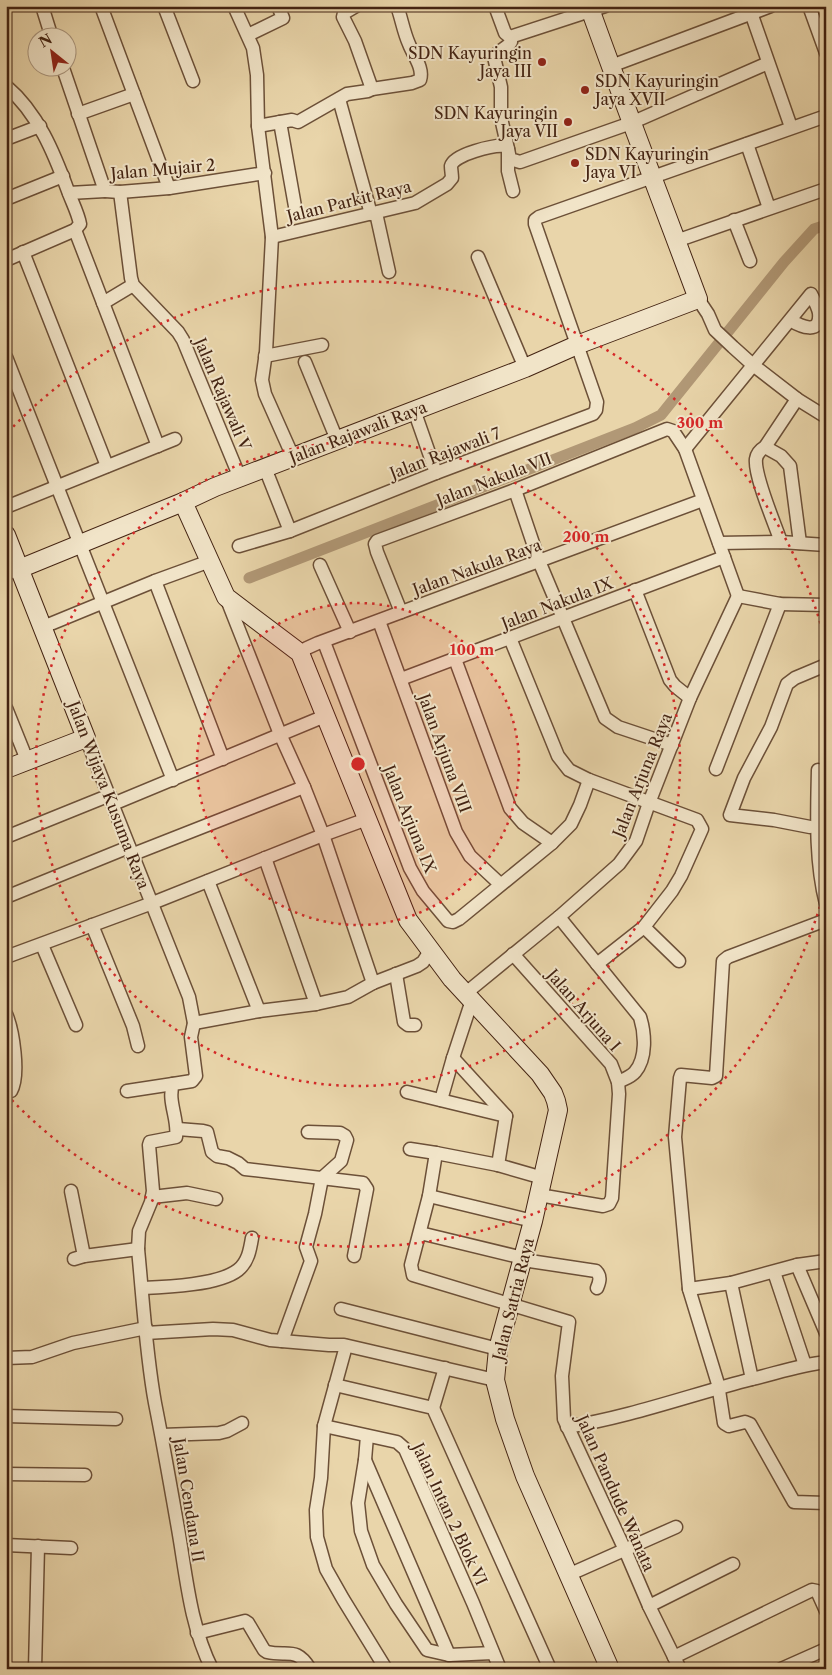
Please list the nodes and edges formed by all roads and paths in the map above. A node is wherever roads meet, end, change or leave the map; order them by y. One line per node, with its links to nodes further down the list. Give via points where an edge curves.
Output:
1 (42, 6): 13 (street)
2 (101, 6): 23 (street)
3 (164, 6): 20 (street)
4 (234, 6): 14 (street)
5 (278, 6): 14 (street, via 283,18)
6 (356, 6): 22 (street, via 344,12 342,17 355,41)
7 (495, 6): 15 (street, via 505,33)
8 (771, 6): 12 (street)
9 (809, 6): 16 (street)
10 (595, 8): 15 (street); 18 (street)
11 (398, 10): 22 (street, via 422,75 420,80 412,83)
12 (750, 10): 17 (street); 18 (street)
13 (49, 28)
14 (248, 35): 30 (street, via 257,75)
15 (510, 37): 34 (street, via 507,48 494,57 501,87 500,118)
16 (826, 53)
17 (768, 63): 28 (street); 31 (street)
18 (611, 66): 28 (street)
19 (65, 78): 25 (street, Jalan Mujair 2)
20 (193, 81)
21 (6, 86): 29 (street, via 17,95)
22 (372, 89): 24 (street)
23 (134, 94): 25 (street); 38 (street)
24 (339, 99): 27 (street, via 298,122); 47 (street)
25 (78, 114): 40 (street, Jalan Mujair 2)
26 (826, 116): 31 (street)
27 (280, 122): 30 (street); 46 (street)
28 (631, 123): 34 (street, via 520,162 510,159); 37 (street)
29 (40, 126): 32 (street); 36 (street)
30 (258, 126): 35 (street)
31 (791, 128): 33 (street)
32 (6, 139)
33 (747, 144): 37 (street); 45 (street)
34 (508, 149): 41 (street, via 508,171); 47 (street, Jalan Parkit Raya, via 501,146 465,154 454,161 452,178 447,184 415,203)
35 (265, 173): 38 (street, Jalan Mujair 2); 50 (street)
36 (63, 176): 43 (street); 44 (street)
37 (652, 176): 51 (street); 62 (street, via 536,220)
38 (169, 188): 42 (street, Jalan Mujair 2)
39 (826, 189): 45 (street)
40 (105, 191): 42 (street, Jalan Mujair 2); 43 (street)
41 (513, 191)
42 (120, 192): 57 (street)
43 (69, 193): 49 (street, via 80,224)
44 (6, 199)
45 (769, 208): 48 (street)
46 (296, 212)
47 (373, 214): 50 (street, Jalan Parkit Raya); 56 (street)
48 (734, 220): 51 (street); 55 (street)
49 (76, 230): 52 (street); 59 (street)
50 (272, 237): 63 (street)
51 (676, 241): 58 (street)
52 (23, 252): 54 (street); 77 (street)
53 (478, 257): 67 (street)
54 (6, 260)
55 (750, 261)
56 (389, 272)
57 (131, 287): 59 (street); 80 (street, Jalan Rajawali V, via 183,340)
58 (698, 299): 62 (street, Jalan Rajawali Raya); 66 (street, via 715,330)
59 (109, 300): 73 (street)
60 (790, 320): 60 (street, via 806,328 817,322 819,313 811,294); 66 (street)
61 (322, 345): 63 (street)
62 (577, 345): 67 (street, Jalan Rajawali Raya); 79 (street, Jalan Rajawali 7, via 596,402 593,414)
63 (265, 356): 76 (street, via 262,380)
64 (6, 357): 81 (street)
65 (305, 362): 72 (street)
66 (753, 366): 68 (street); 75 (street)
67 (525, 368): 69 (street, Jalan Rajawali Raya)
68 (797, 399): 70 (street); 74 (street)
69 (414, 410): 72 (street, Jalan Rajawali Raya); 79 (street)
70 (826, 417)
71 (175, 439): 73 (street)
72 (337, 440): 76 (street, Jalan Rajawali Raya)
73 (158, 446): 77 (street)
74 (765, 447): 88 (street, via 759,451 756,460 759,479); 90 (street, via 781,456 790,466)
75 (686, 449): 82 (street, Jalan Nakula VII, via 673,431 667,429); 83 (street)
76 (293, 457): 78 (street, Jalan Rajawali Raya)
77 (107, 466): 81 (street)
78 (265, 468): 80 (street, Jalan Rajawali Raya); 86 (street)
79 (436, 473): 86 (street, Jalan Rajawali 7)
80 (240, 478): 84 (street, Jalan Rajawali Raya)
81 (57, 486): 85 (street); 91 (street)
82 (515, 490): 96 (street); 106 (street, Jalan Nakula VII, via 377,541 377,552)
83 (703, 500): 89 (street); 96 (street, Jalan Nakula Raya)
84 (183, 502): 91 (street, Jalan Rajawali Raya); 95 (street)
85 (6, 507)
86 (290, 531): 93 (street, Jalan Rajawali 7)
87 (6, 535): 98 (street, Jalan Wijaya Kusuma Raya)
88 (781, 542): 89 (street); 90 (street)
89 (719, 543): 94 (street)
90 (800, 543): 92 (street)
91 (80, 544): 98 (street, Jalan Rajawali Raya); 103 (street)
92 (826, 545)
93 (239, 546)
94 (724, 557): 100 (street, Jalan Nakula IX); 101 (street)
95 (210, 561): 99 (street); 102 (street)
96 (539, 561): 106 (street, Jalan Nakula Raya); 107 (street)
97 (320, 565): 110 (street)
98 (13, 571): 109 (street, Jalan Wijaya Kusuma Raya)
99 (155, 582): 103 (street); 122 (street)
100 (636, 590): 107 (street, Jalan Nakula IX); 116 (street, via 670,680)
101 (738, 596): 104 (street); 116 (street, Jalan Arjuna Raya)
102 (226, 597): 112 (street); 119 (street)
103 (101, 603): 109 (street); 127 (street)
104 (780, 604): 105 (street); 125 (street)
105 (826, 605)
106 (401, 612): 108 (street, Jalan Nakula Raya)
107 (562, 618): 111 (street, Jalan Nakula IX); 121 (street, via 605,718 618,727)
108 (378, 621): 110 (street, Jalan Nakula Raya); 115 (street, Jalan Arjuna VIII)
109 (42, 627): 120 (street, Jalan Wijaya Kusuma Raya)
110 (350, 632): 112 (street, Jalan Nakula Raya)
111 (510, 638): 113 (street, Jalan Nakula IX); 128 (street, via 558,756 568,770)
112 (312, 646): 118 (street, Jalan Satria Raya); 141 (street, Jalan Arjuna IX, via 423,891 453,922)
113 (454, 659): 115 (street, Jalan Nakula IX); 136 (street, via 510,808 523,823)
114 (826, 665): 133 (street, via 787,684 730,815)
115 (401, 679): 141 (street, Jalan Arjuna VIII, via 456,832 470,856)
116 (690, 698): 121 (street, Jalan Arjuna Raya)
117 (6, 708): 123 (street)
118 (325, 716): 119 (street); 132 (street, Jalan Satria Raya)
119 (280, 734): 122 (street); 129 (street)
120 (86, 738): 123 (street); 130 (street, Jalan Wijaya Kusuma Raya)
121 (672, 745): 131 (street, Jalan Arjuna Raya)
122 (223, 759): 127 (street)
123 (27, 760): 124 (street)
124 (6, 769)
125 (716, 769)
126 (818, 770): 139 (street, via 817,829)
127 (173, 780): 130 (street)
128 (588, 780): 131 (street); 136 (street, Jalan Arjuna IX, via 571,824)
129 (304, 786): 134 (street); 137 (street)
130 (111, 800): 135 (street); 137 (street, Jalan Wijaya Kusuma Raya)
131 (649, 803): 145 (street, Jalan Arjuna Raya, via 636,841 627,854); 148 (street, via 698,820 702,829 681,876)
132 (367, 819): 134 (street); 150 (street, Jalan Satria Raya, via 408,920)
133 (810, 827)
134 (323, 835): 138 (street); 156 (street)
135 (6, 837)
136 (552, 843): 141 (street, Jalan Arjuna IX)
137 (130, 851): 142 (street); 143 (street, Jalan Wijaya Kusuma Raya)
138 (265, 858): 140 (street); 158 (street)
139 (823, 866): 144 (street, via 821,885)
140 (208, 881): 143 (street); 159 (street)
141 (500, 884)
142 (6, 897)
143 (151, 903): 147 (street); 161 (street, Jalan Wijaya Kusuma Raya, via 189,998)
144 (826, 904)
145 (559, 917): 151 (street, Jalan Arjuna Raya); 154 (street)
146 (826, 920): 197 (street, via 723,961 716,1076 681,1075 680,1078 675,1137)
147 (92, 925): 149 (street); 164 (street, via 134,1026)
148 (644, 927): 153 (street); 154 (street)
149 (42, 944): 152 (street); 162 (street)
150 (431, 953): 155 (street, via 418,966); 157 (street, Jalan Satria Raya)
151 (515, 956): 157 (street, Jalan Arjuna Raya); 166 (street, Jalan Arjuna I, via 610,1064)
152 (6, 957)
153 (679, 961)
154 (597, 964): 166 (street, via 640,1017 644,1031 640,1064 635,1073)
155 (396, 974): 156 (street); 163 (street, via 404,1022)
156 (373, 983): 158 (street, via 348,997)
157 (469, 997): 165 (street); 179 (street, Jalan Satria Raya, via 540,1074 556,1101 558,1110)
158 (316, 1004): 159 (street)
159 (259, 1011): 161 (street)
160 (8, 1021): 169 (street, via 15,1080 11,1091)
161 (194, 1023): 167 (street, Jalan Wijaya Kusuma Raya, via 191,1037 196,1076 192,1081)
162 (76, 1025)
163 (415, 1025)
164 (138, 1046)
165 (453, 1058): 171 (street); 172 (street)
166 (618, 1082): 181 (street, Jalan Arjuna I, via 612,1198 608,1204 603,1206)
167 (173, 1084): 168 (street); 173 (street, via 171,1091)
168 (127, 1091)
169 (6, 1092)
170 (407, 1092): 171 (street)
171 (441, 1100): 172 (street)
172 (506, 1116): 177 (street)
173 (178, 1129): 178 (street, via 207,1132 212,1152 245,1169); 183 (street, via 176,1137 150,1142)
174 (308, 1132): 178 (street, via 340,1133 347,1140 341,1161)
175 (410, 1149): 176 (street)
176 (436, 1153): 177 (street); 182 (street)
177 (498, 1165): 179 (street)
178 (322, 1178): 189 (street, via 366,1186); 202 (street, via 306,1247 311,1261)
179 (543, 1178): 181 (street, Jalan Satria Raya)
180 (70, 1191): 188 (street, via 79,1258)
181 (539, 1195): 185 (street, Jalan Satria Raya)
182 (429, 1196): 185 (street); 186 (street)
183 (152, 1197): 184 (street, via 187,1193); 188 (street, Jalan Cendana II, via 138,1231)
184 (216, 1199)
185 (533, 1221): 190 (street, Jalan Satria Raya)
186 (420, 1233): 190 (street); 198 (street, via 411,1266 413,1275)
187 (252, 1238): 195 (street, via 247,1259 238,1270 188,1284)
188 (138, 1249): 195 (street, Jalan Cendana II)
189 (354, 1256)
190 (523, 1260): 196 (street, via 596,1271 600,1280); 198 (street, Jalan Satria Raya)
191 (826, 1261): 192 (street)
192 (797, 1265): 193 (street); 201 (street)
193 (774, 1272): 194 (street); 206 (street)
194 (731, 1283): 197 (street); 209 (street)
195 (142, 1288): 200 (street, Jalan Cendana II)
196 (597, 1288)
197 (689, 1289): 212 (street)
198 (511, 1304): 204 (street, Jalan Satria Raya); 218 (street, Jalan Pandude Wanata, via 569,1322 562,1382)
199 (341, 1309): 204 (street)
200 (146, 1330): 202 (street, via 233,1330); 205 (street, via 74,1343 32,1357); 219 (street, Jalan Cendana II)
201 (826, 1333)
202 (282, 1341): 203 (street)
203 (346, 1346): 208 (street); 211 (street)
204 (498, 1349): 210 (street, Jalan Satria Raya)
205 (6, 1358)
206 (805, 1365): 207 (street); 209 (street)
207 (825, 1365)
208 (445, 1368): 210 (street); 213 (street)
209 (752, 1379): 212 (street)
210 (495, 1380): 231 (street, Jalan Satria Raya, via 525,1476)
211 (335, 1385): 213 (street); 217 (street)
212 (718, 1387): 218 (street, via 597,1422); 224 (street, via 724,1423 729,1426 750,1424 794,1502)
213 (433, 1408): 245 (street)
214 (6, 1416): 215 (street)
215 (116, 1419)
216 (242, 1423): 219 (street, via 219,1433)
217 (324, 1426): 220 (street, Jalan Intan 2 Blok VI); 243 (street, via 316,1510 317,1537 326,1569)
218 (567, 1427): 229 (street, Jalan Pandude Wanata)
219 (162, 1435): 234 (street, Jalan Cendana II)
220 (367, 1436): 221 (street); 236 (street, Jalan Intan 2 Blok VI, via 397,1442 405,1449)
221 (365, 1460): 237 (street); 237 (street, via 358,1503 361,1531 373,1565 427,1650)
222 (6, 1474): 223 (street)
223 (85, 1475)
224 (826, 1502)
225 (676, 1527): 229 (street)
226 (6, 1545): 227 (street)
227 (38, 1546): 228 (street); 240 (street)
228 (71, 1548)
229 (625, 1550): 231 (street); 232 (street, Jalan Pandude Wanata)
230 (733, 1564): 232 (street)
231 (568, 1575): 239 (street, Jalan Satria Raya)
232 (649, 1606): 238 (street, Jalan Pandude Wanata)
233 (826, 1611): 238 (street, via 814,1589)
234 (197, 1633): 241 (street, Jalan Cendana II); 242 (street, via 245,1621 266,1652 299,1655)
235 (826, 1649): 246 (street)
236 (493, 1653): 237 (street); 244 (street, Jalan Intan 2 Blok VI)
237 (449, 1655)
238 (677, 1663)
239 (609, 1668)
240 (35, 1669)
241 (212, 1669)
242 (310, 1669)
243 (386, 1669)
244 (500, 1669)
245 (550, 1669)
246 (781, 1669)

